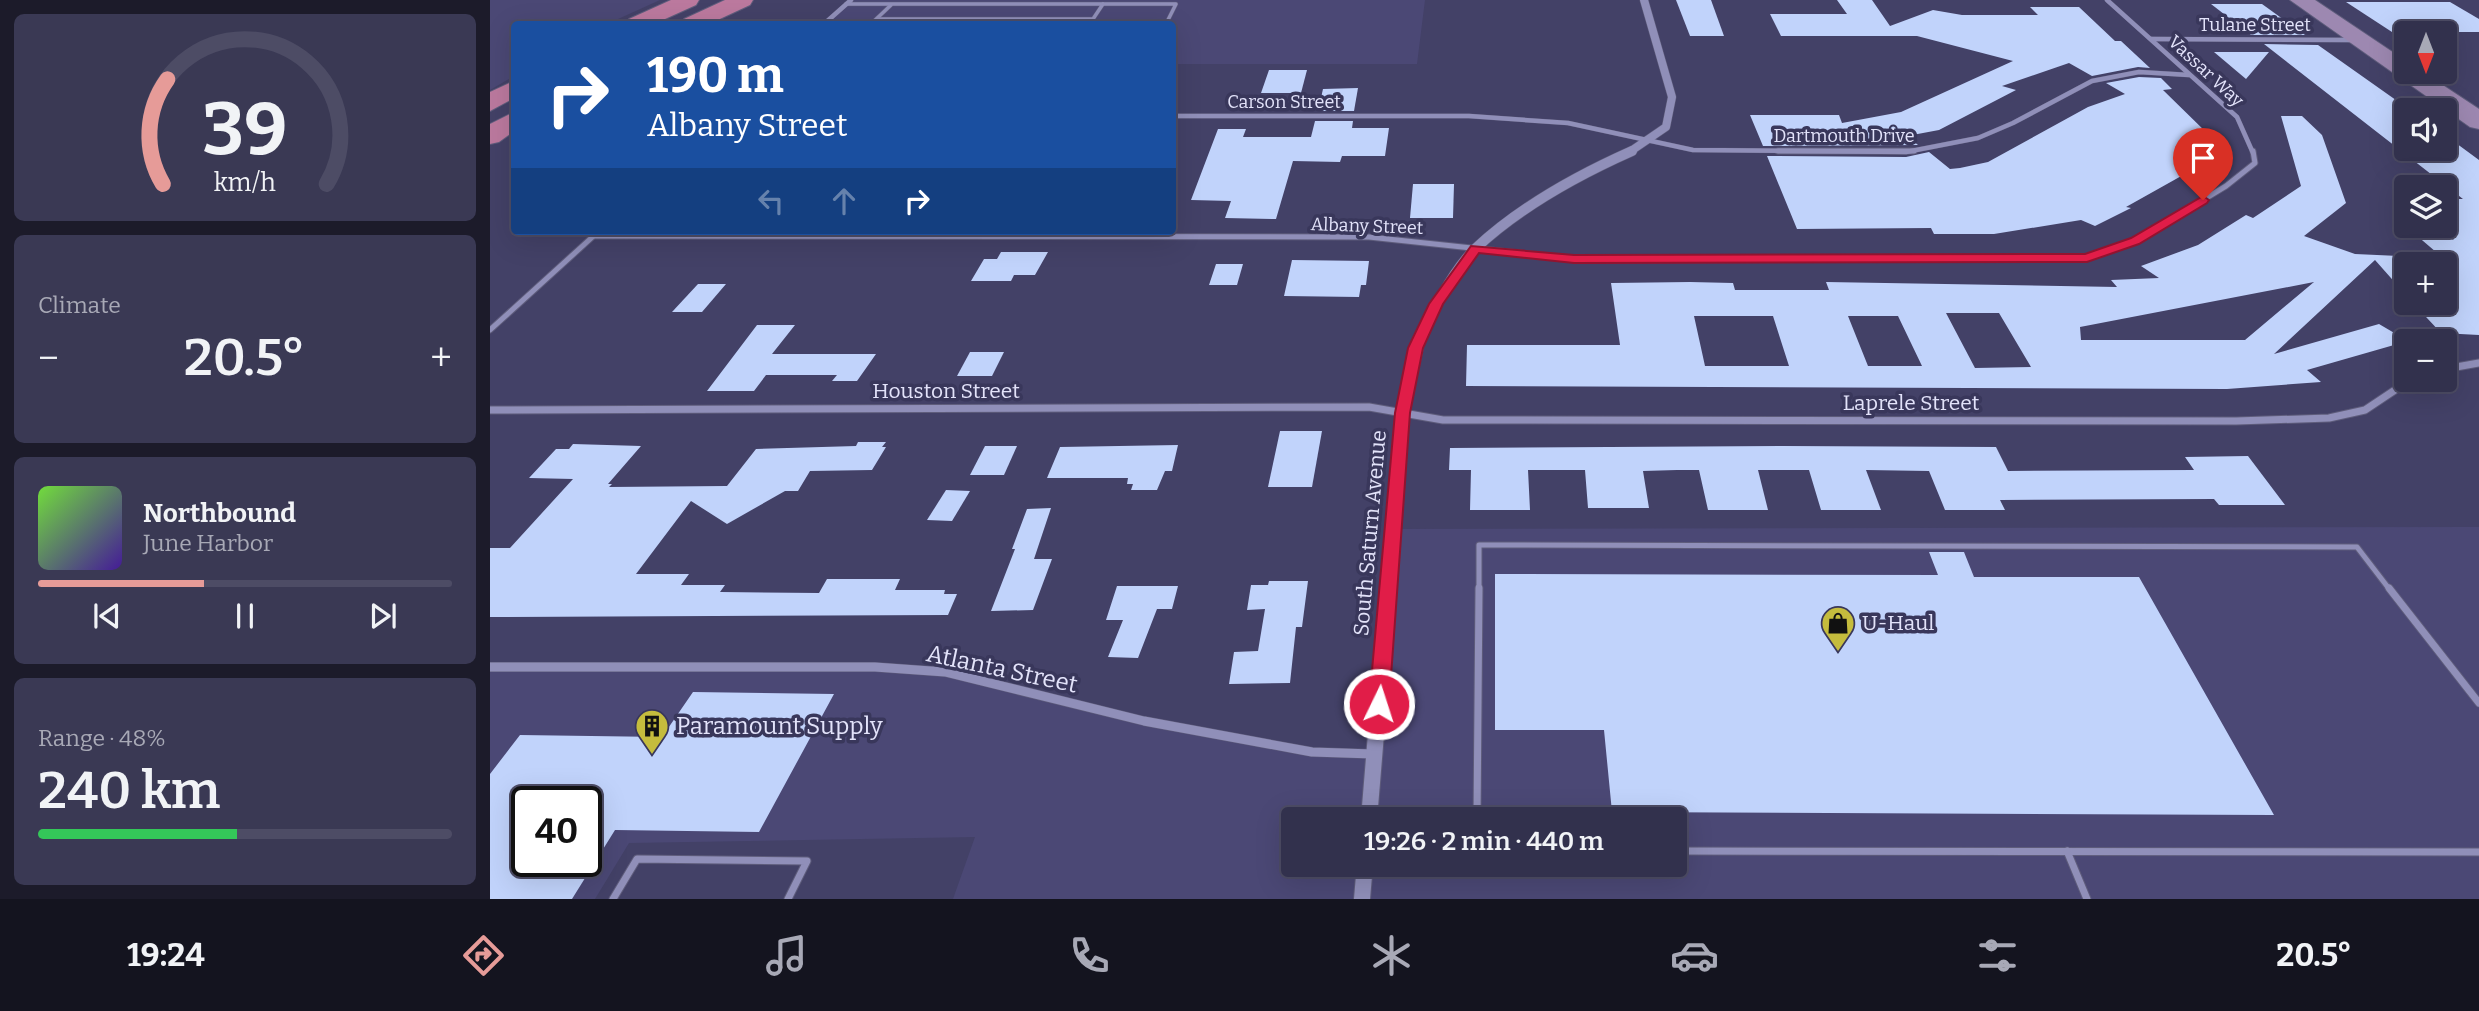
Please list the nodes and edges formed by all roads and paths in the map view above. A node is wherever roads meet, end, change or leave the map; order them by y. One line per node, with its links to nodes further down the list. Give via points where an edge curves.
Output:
1 (688, 0): 10 (highway)
2 (741, 0): 11 (highway)
3 (1644, 0): 24 (street, South Saturn Avenue, via 1672,97 1666,127)
4 (2107, 0): 15 (street, Vassar Way)
5 (2301, 0): 16 (main road)
6 (849, 2): 7 (lane); 12 (street)
7 (891, 4): 8 (lane); 9 (lane)
8 (1103, 4): 9 (lane, via 1094,19); 14 (lane, via 1177,4)
9 (877, 19): 13 (lane)
10 (643, 21)
11 (698, 21)
12 (827, 21)
13 (875, 21)
14 (1168, 21)
15 (2151, 38): 16 (street, Tulane Street); 17 (street, Vassar Way)
16 (2358, 40): 21 (main road)
17 (2189, 75): 24 (street, Dartmouth Drive, via 2139,72 2092,81 1978,138 1906,152 1693,150); 27 (street, Vassar Way, via 2237,117 2252,145 2255,163)
18 (511, 90): 19 (highway)
19 (490, 103)
20 (1176, 116): 24 (street, Carson Street, via 1469,116 1568,123)
21 (2479, 121)
22 (511, 122): 23 (highway)
23 (490, 136)
24 (1646, 141): 28 (street, South Saturn Avenue, via 1581,174)
25 (594, 235): 29 (street)
26 (982, 235): 28 (street, Albany Street, via 1369,237)
27 (2135, 241): 28 (street, Albany Street, via 2087,258 1574,259)
28 (1475, 248): 34 (street, South Saturn Avenue, via 1436,304 1416,348)
29 (490, 330)
30 (2479, 363): 31 (street)
31 (2457, 367)
32 (2394, 391): 34 (street, Laprele Street, via 2365,410 2329,418 2249,421 1443,420)
33 (490, 410): 34 (street, Houston Street, via 1369,407)
34 (1402, 413): 37 (street, South Saturn Avenue)
35 (490, 667): 37 (street, Atlanta Street, via 875,667 945,672 1144,721 1312,752)
36 (2479, 703): 39 (lane, via 2357,547 1479,545)
37 (1375, 754): 38 (street, South Saturn Avenue)
38 (1370, 807)
39 (1478, 807)
40 (1687, 850): 41 (lane)
41 (2067, 851): 42 (lane); 47 (lane)
42 (2479, 852)
43 (1364, 877): 46 (street)
44 (613, 899): 45 (lane, via 637,859 807,861)
45 (788, 899)
46 (1362, 899)
47 (2087, 899)

